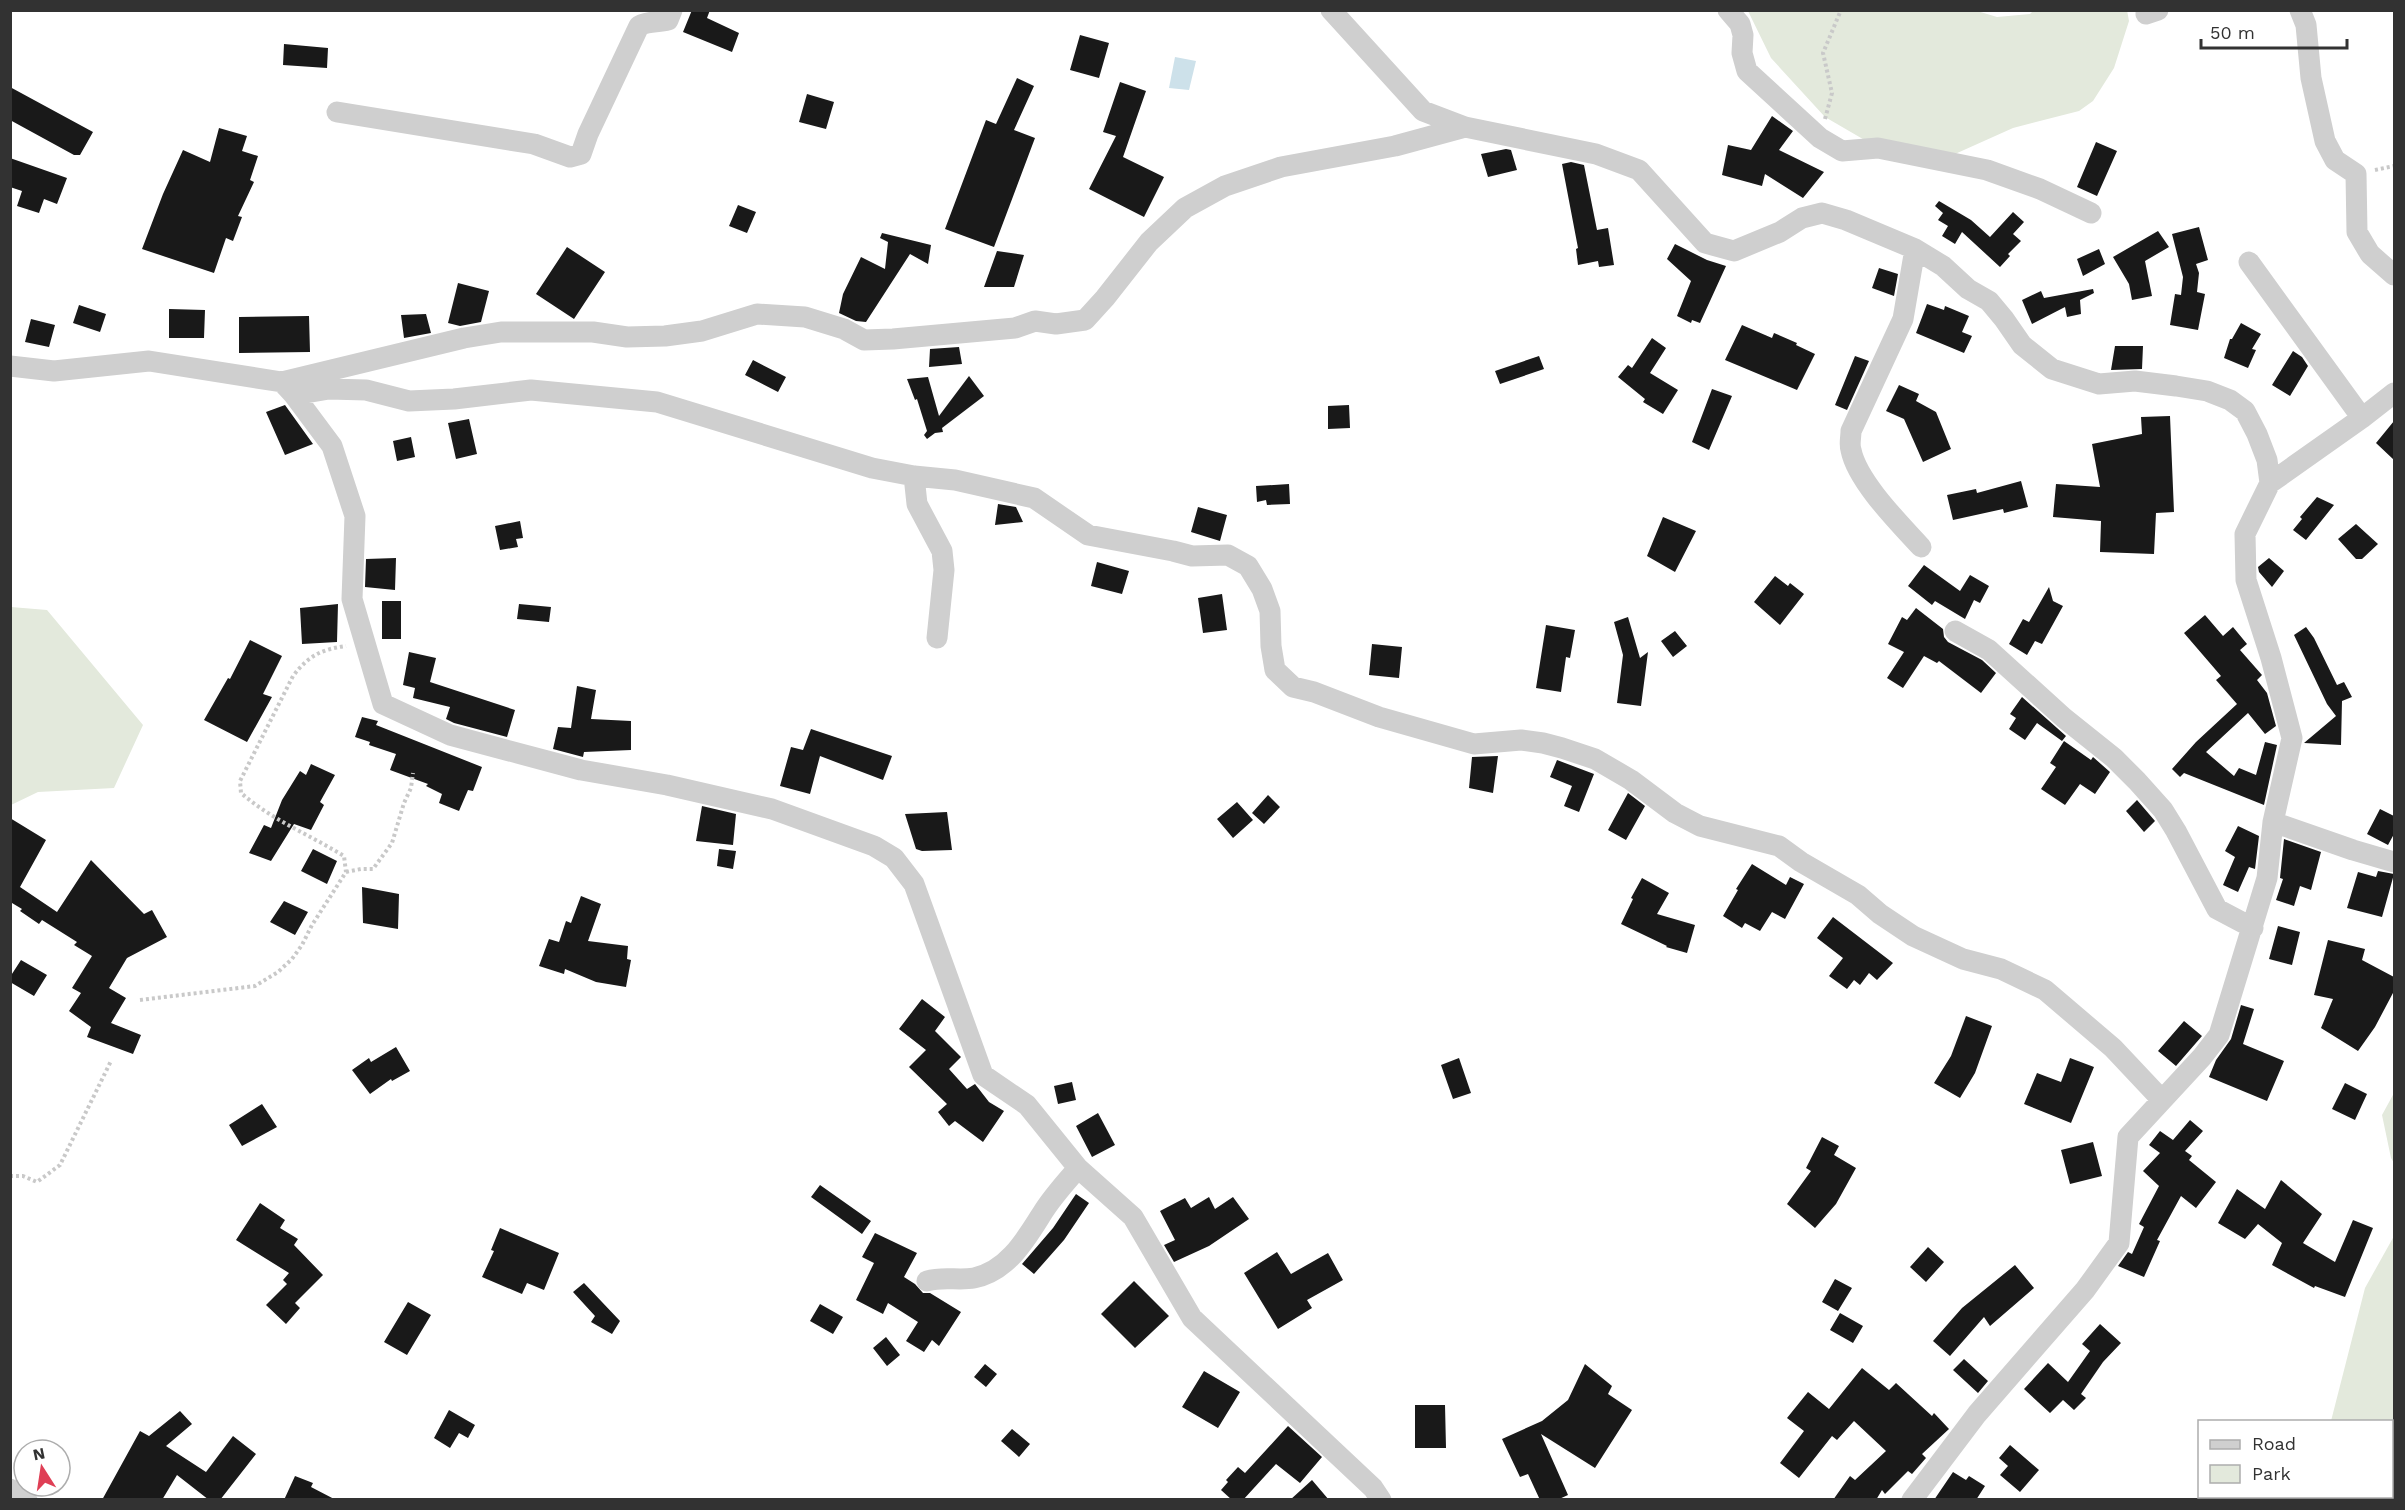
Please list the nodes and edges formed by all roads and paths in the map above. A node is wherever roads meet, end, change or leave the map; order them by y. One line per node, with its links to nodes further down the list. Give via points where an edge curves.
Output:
1 (672, 10): 6 (street, via 668,20 647,21 639,26 581,154 570,157 534,144)
2 (1331, 10): 7 (street, via 1423,111)
3 (1728, 10): 8 (street, via 1740,24 1748,71)
4 (1841, 10): 8 (path, via 1823,53 1832,93)
5 (2300, 10): 12 (street, via 2306,25 2311,78 2325,141 2335,160 2356,174 2357,232 2370,254)
6 (337, 112)
7 (1465, 128): 10 (street, via 1596,154 1639,170 1704,243 1734,251 1802,218 1822,213); 14 (street, via 1395,146 1281,167 1225,186 1185,208 1149,242 1085,320 1056,324 1035,321 1015,328 864,340 805,317 758,314 702,331 664,336 501,332 456,340)
8 (1820, 138): 9 (street, via 1842,151 1878,148 1988,170)
9 (2091, 213)
10 (1915, 249): 18 (street, via 1989,301 2022,345 2052,369 2099,384 2135,381 2176,386 2230,400 2245,411 2257,434); 19 (street, via 1902,320 1851,431 1850,447 1854,463 1888,511)
11 (2249, 262): 16 (street)
12 (2394, 275)
13 (10, 366): 14 (street, via 54,371 149,361)
14 (288, 388): 17 (street, via 366,390 409,401 531,390 657,402 872,468); 22 (street, via 332,446 355,516 352,599)
15 (2394, 393): 16 (street)
16 (2362, 418): 18 (street)
17 (914, 476): 21 (street, via 917,504 942,551 944,570); 30 (street, via 955,480 1034,498 1088,535 1192,556 1228,555 1248,566 1262,589 1270,611 1275,670 1293,687 1474,744 1521,740 1562,748 1595,759 1700,826 1779,846 1858,895 1913,936 2045,990 2113,1048)
18 (2270, 483): 24 (street, via 2245,534 2245,568 2292,738)
19 (1921, 547)
20 (1955, 631): 27 (street, via 1989,650 2138,781 2176,831 2217,909)
21 (937, 638)
22 (365, 643): 26 (path, via 326,649 303,663 240,781 241,793 252,803 344,856); 31 (street, via 383,704 450,735 581,770 772,809 874,846 894,858 914,884 983,1075 1027,1105)
23 (413, 773): 26 (path, via 392,843 373,869)
24 (2273, 822): 25 (street); 27 (street, via 2267,878)
25 (2394, 862)
26 (346, 872): 28 (path, via 302,945 278,972 255,986)
27 (2253, 928): 30 (street, via 2220,1035)
28 (140, 1000)
29 (111, 1061): 32 (path, via 60,1166 37,1182)
30 (2162, 1099): 37 (street, via 2128,1137 2119,1243 2085,1290 1977,1414)
31 (1078, 1168): 33 (street, via 1011,1257 973,1278 940,1277); 36 (street, via 1133,1217 1192,1318 1373,1488)
32 (10, 1176)
33 (927, 1281)
34 (10, 1489): 35 (street)
35 (27, 1500)
36 (1381, 1500)
37 (1912, 1500)

